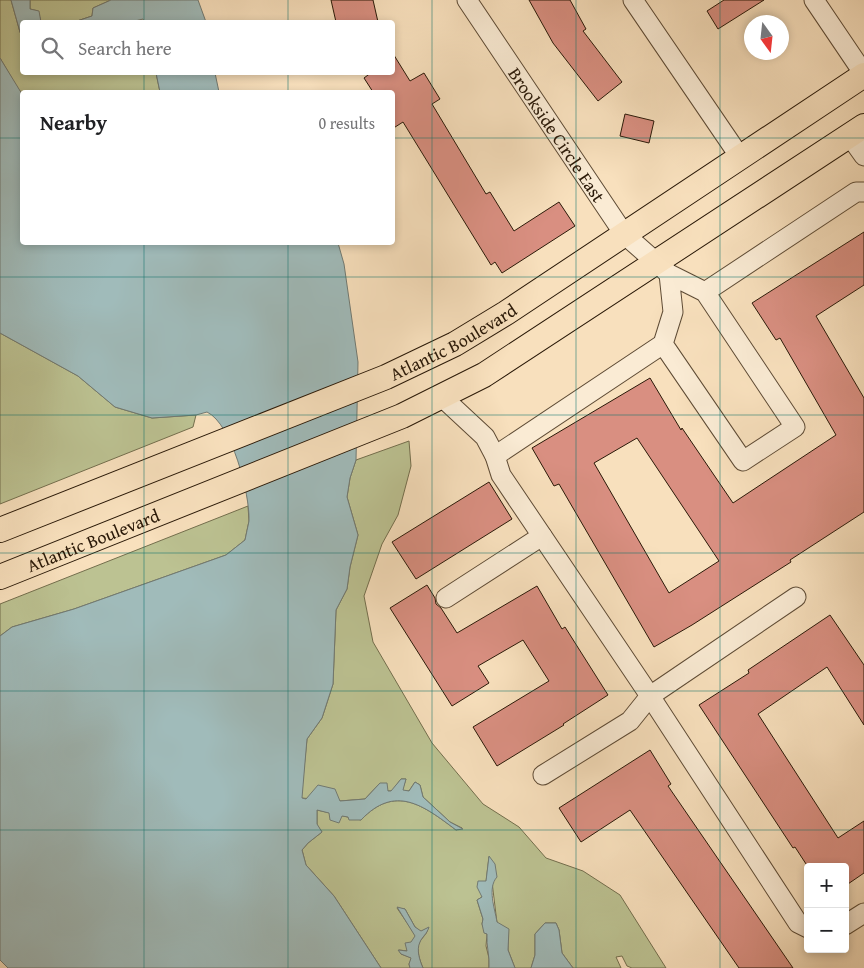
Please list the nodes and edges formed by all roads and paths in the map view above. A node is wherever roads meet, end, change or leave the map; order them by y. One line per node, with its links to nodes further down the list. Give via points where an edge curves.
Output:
1 (468, 0): 9 (street, Brookside Circle East)
2 (633, 0): 7 (street)
3 (814, 0): 4 (street)
4 (864, 74): 7 (main road, Atlantic Boulevard)
5 (857, 130): 6 (street); 10 (main road, Atlantic Boulevard)
6 (864, 156)
7 (740, 158): 9 (main road, Atlantic Boulevard)
8 (864, 192): 11 (street, via 856,192)
9 (624, 234): 10 (street, Brookside Circle East); 15 (main road, Atlantic Boulevard, via 455,344 386,377)
10 (662, 269): 11 (street, Brookside Circle East); 12 (street, via 673,312); 13 (main road, Atlantic Boulevard, via 484,375)
11 (705, 292): 12 (street, via 795,427 743,461)
12 (663, 344): 14 (street)
13 (442, 396): 14 (street, via 485,437); 17 (main road, Atlantic Boulevard, via 402,416)
14 (495, 456): 16 (street, via 501,475)
15 (0, 530)
16 (542, 536): 19 (street); 20 (street)
17 (0, 577)
18 (796, 597): 20 (street)
19 (446, 598)
20 (650, 696): 21 (street, via 630,721); 24 (street, via 798,923)
21 (543, 775)
22 (864, 913): 23 (street)
23 (849, 922)
24 (804, 926)

